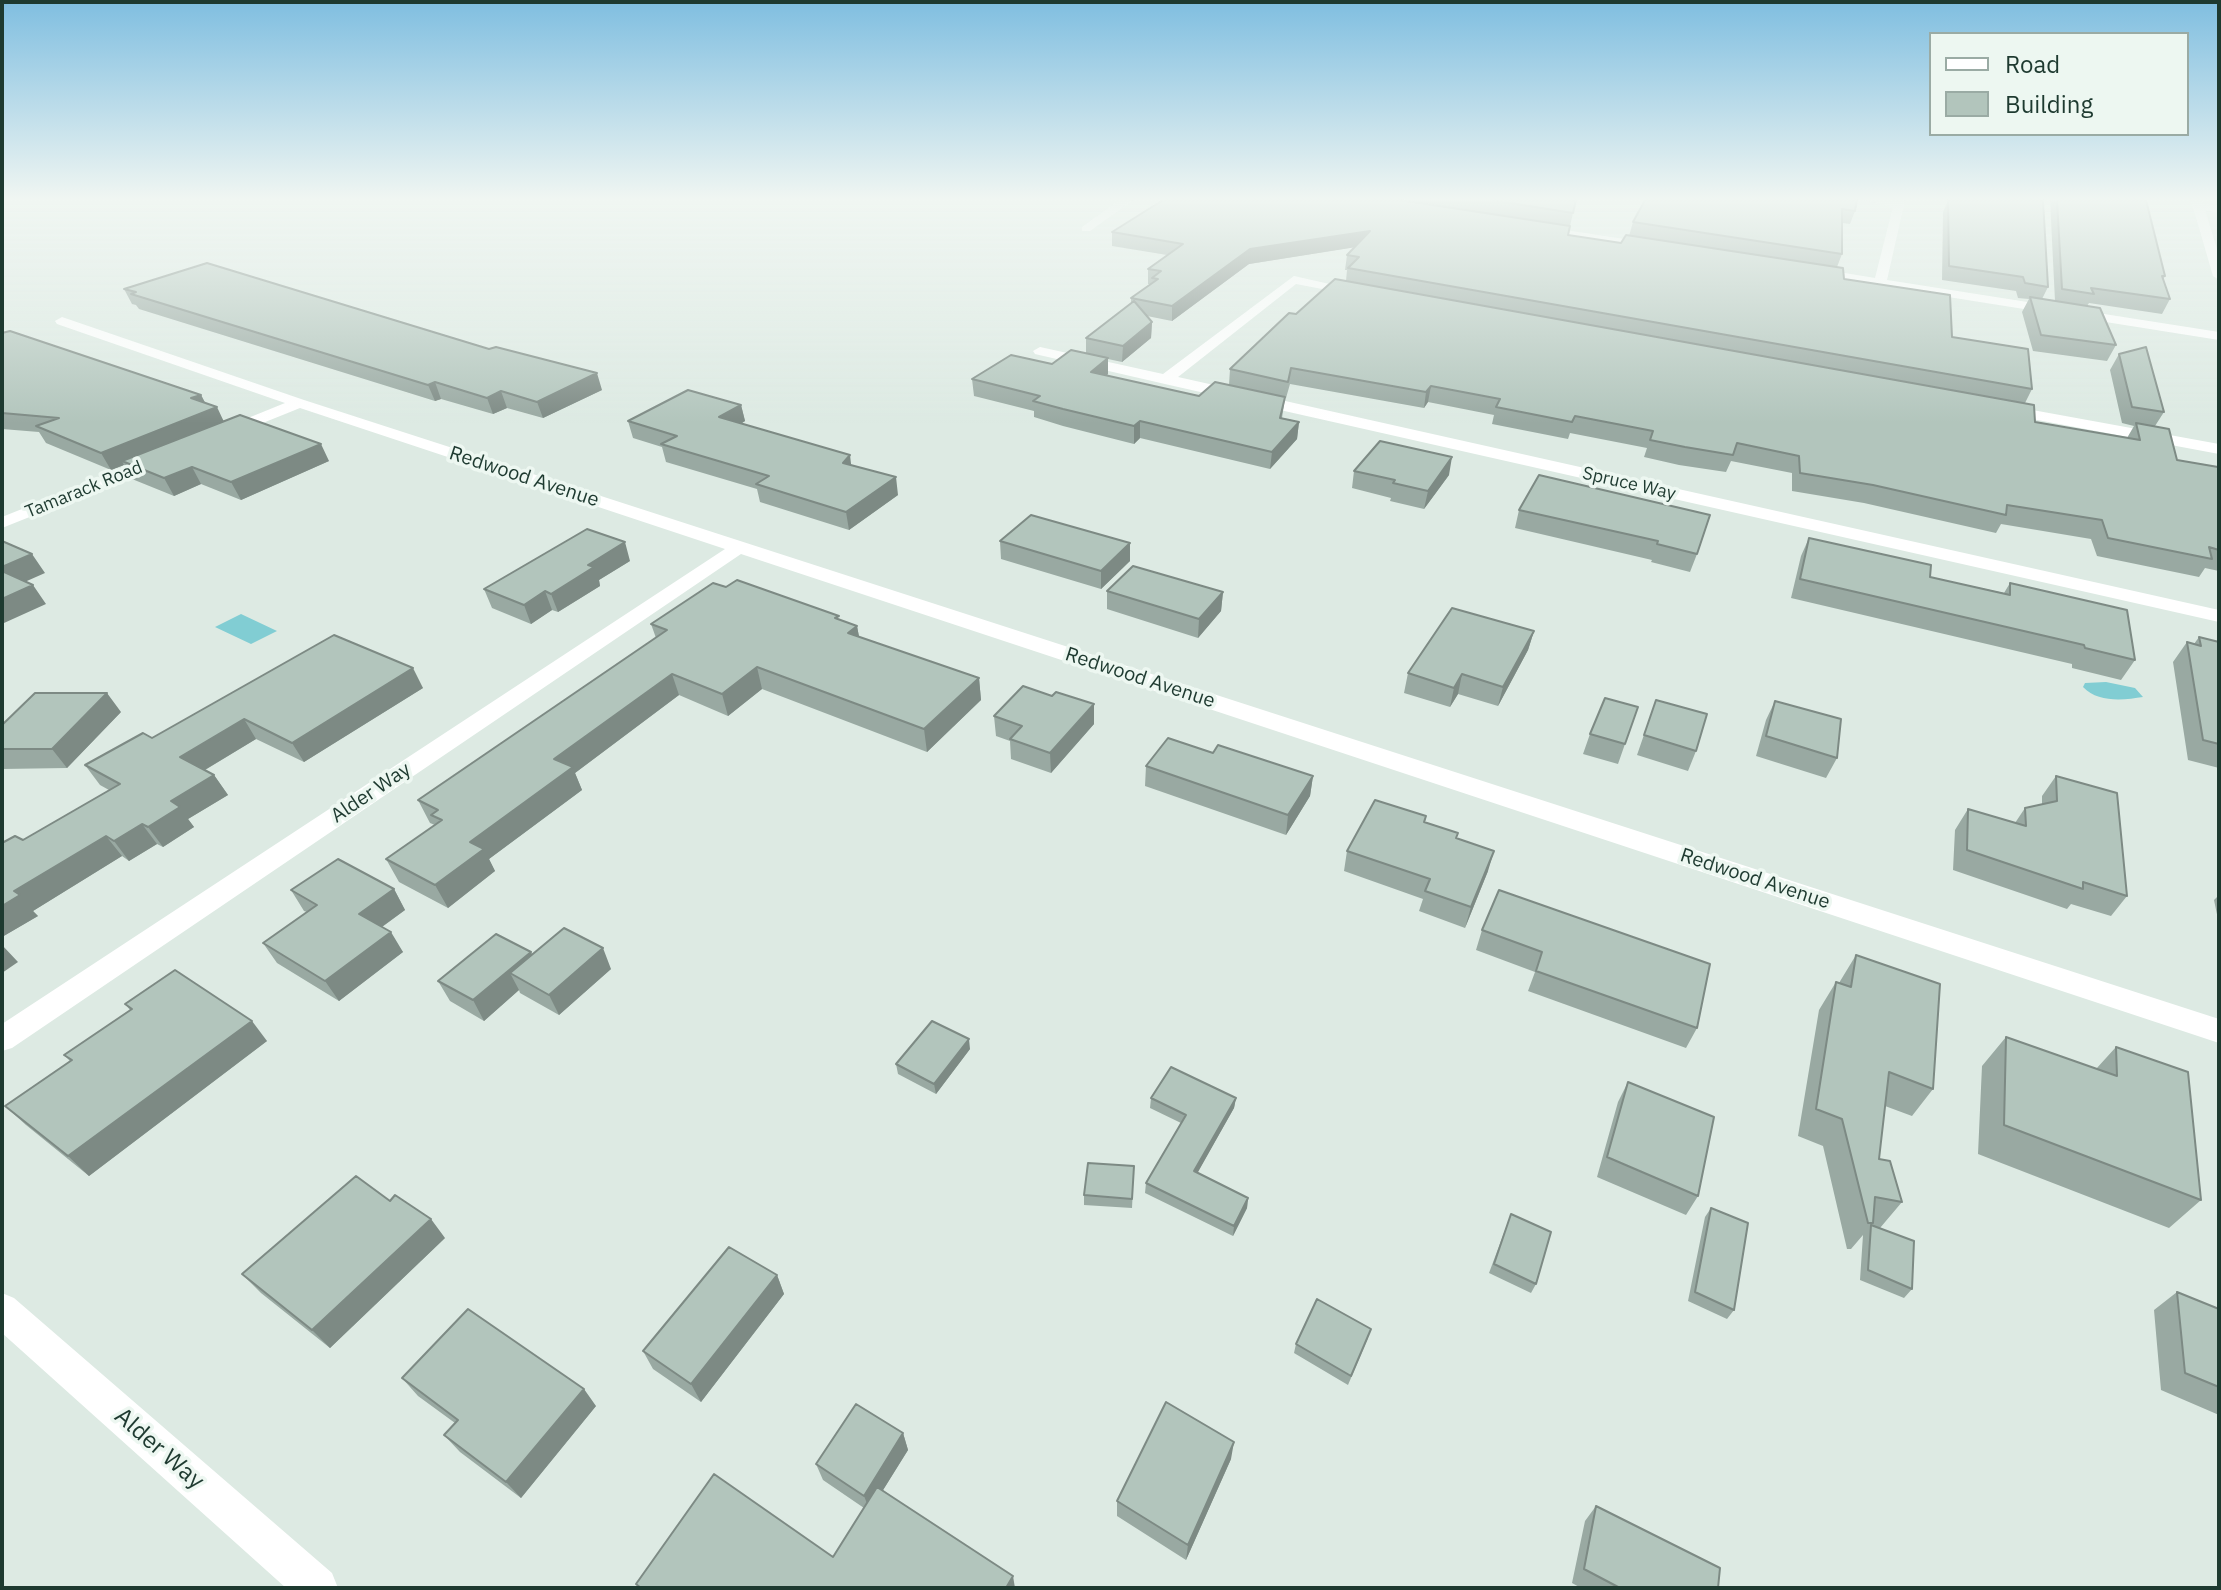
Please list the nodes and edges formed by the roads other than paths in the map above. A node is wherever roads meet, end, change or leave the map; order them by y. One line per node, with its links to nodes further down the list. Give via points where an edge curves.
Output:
1 (1829, 274): 3 (street)
2 (1882, 274): 3 (street)
3 (1880, 282): 6 (street)
4 (1372, 294): 8 (street, via 1294,280)
5 (62, 321): 9 (street, Redwood Avenue)
6 (2219, 336)
7 (1040, 351): 8 (street, Spruce Way)
8 (1165, 380): 16 (street, Spruce Way)
9 (299, 403): 11 (street); 15 (street, Redwood Avenue)
10 (1984, 406): 12 (street)
11 (210, 439)
12 (2219, 449)
13 (180, 451): 14 (street, Tamarack Road)
14 (2, 523)
15 (740, 547): 17 (street, Redwood Avenue); 18 (street, Alder Way)
16 (2219, 616)
17 (2219, 1031)
18 (2, 1039)
19 (2, 1310): 20 (street, Alder Way)
20 (317, 1588)

